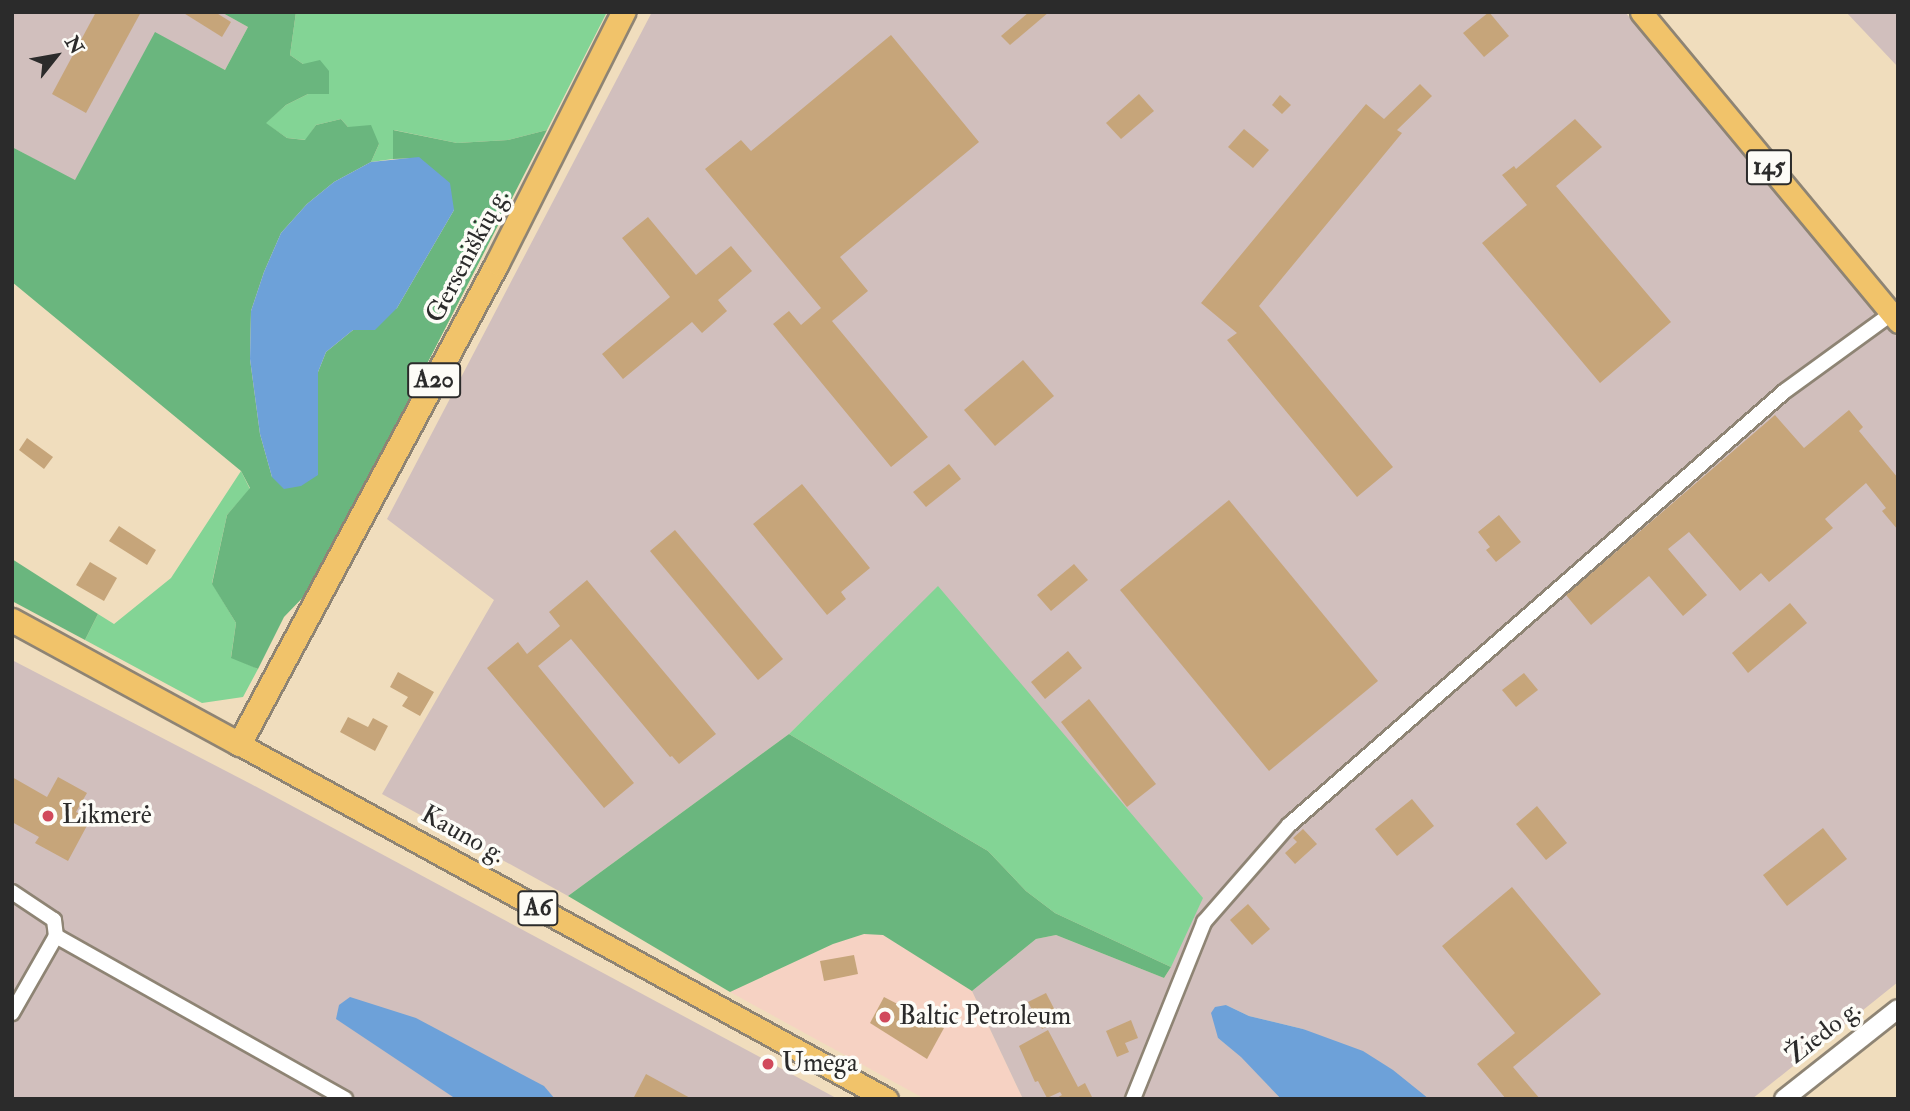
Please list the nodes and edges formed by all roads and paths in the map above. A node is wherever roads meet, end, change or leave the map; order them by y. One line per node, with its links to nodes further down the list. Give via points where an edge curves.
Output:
1 (623, 12): 5 (highway, Gerseniškių g. / A20, via 497,263)
2 (1641, 12): 3 (main road, 145)
3 (1894, 318): 12 (street, via 1785,391 1289,825 1203,922)
4 (12, 620): 5 (highway, Kauno g. / A6)
5 (239, 744): 10 (main road, Kauno g. / A6)
6 (12, 892): 7 (street, via 54,920)
7 (56, 936): 9 (street); 11 (street)
8 (1898, 1009): 13 (street, Žiedo g.)
9 (12, 1013)
10 (881, 1097)
11 (345, 1099)
12 (1133, 1099)
13 (1784, 1099)

